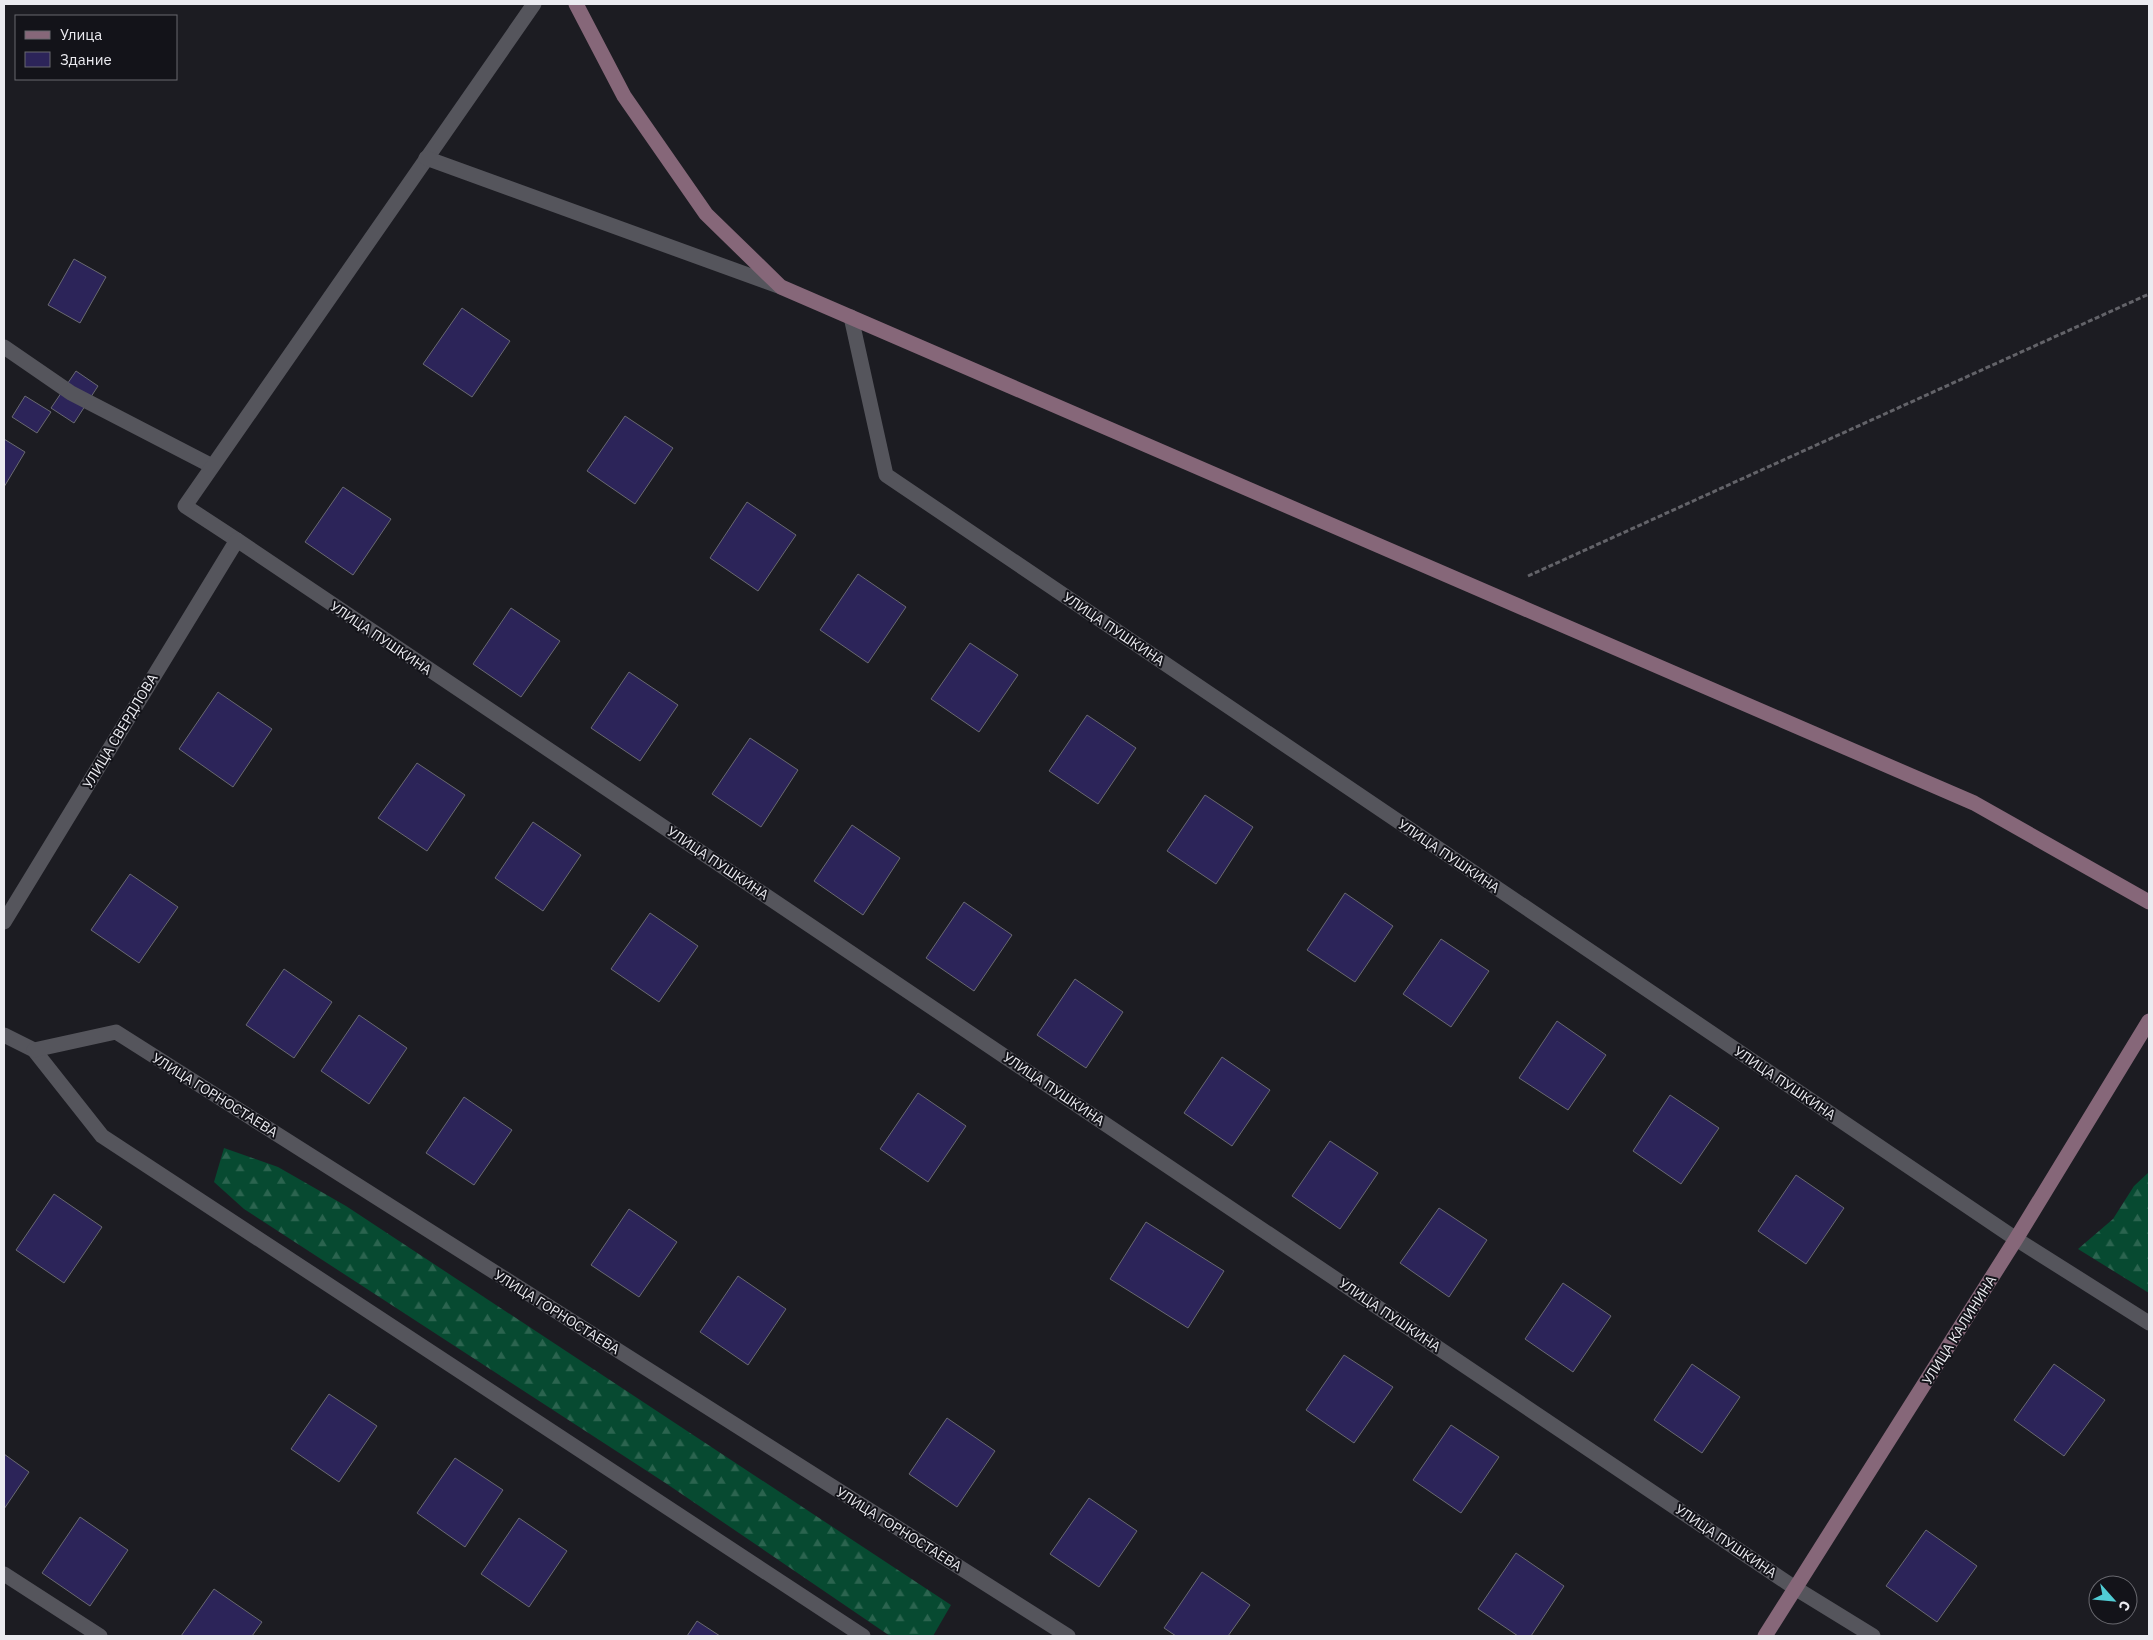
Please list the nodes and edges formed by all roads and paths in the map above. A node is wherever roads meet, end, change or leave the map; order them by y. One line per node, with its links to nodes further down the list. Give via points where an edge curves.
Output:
1 (534, 4): 3 (street)
2 (576, 4): 4 (main road, via 624,96 706,214)
3 (426, 158): 4 (street); 8 (street)
4 (781, 287): 6 (main road)
5 (2149, 294): 10 (path)
6 (851, 317): 10 (main road); 16 (street, УЛИЦА ПУШКИНА, via 886,475)
7 (4, 347): 8 (street, via 71,393)
8 (212, 466): 9 (street, УЛИЦА ПУШКИНА, via 185,506)
9 (236, 540): 12 (street, УЛИЦА СВЕРДЛОВА); 19 (street, УЛИЦА ПУШКИНА)
10 (1489, 593): 11 (main road, via 1974,804)
11 (2149, 902)
12 (4, 922)
13 (2149, 1021): 16 (main road, УЛИЦА КАЛИНИНА)
14 (4, 1035): 15 (street)
15 (34, 1050): 21 (street, via 102,1136); 22 (street, УЛИЦА ГОРНОСТАЕВА, via 116,1032)
16 (2016, 1240): 17 (street, УЛИЦА ПУШКИНА); 19 (main road, УЛИЦА КАЛИНИНА)
17 (2149, 1323)
18 (4, 1574): 20 (street)
19 (1795, 1588): 23 (main road, УЛИЦА КАЛИНИНА); 24 (street, УЛИЦА ПУШКИНА)
20 (100, 1636)
21 (863, 1636)
22 (1068, 1636)
23 (1765, 1636)
24 (1872, 1636)

